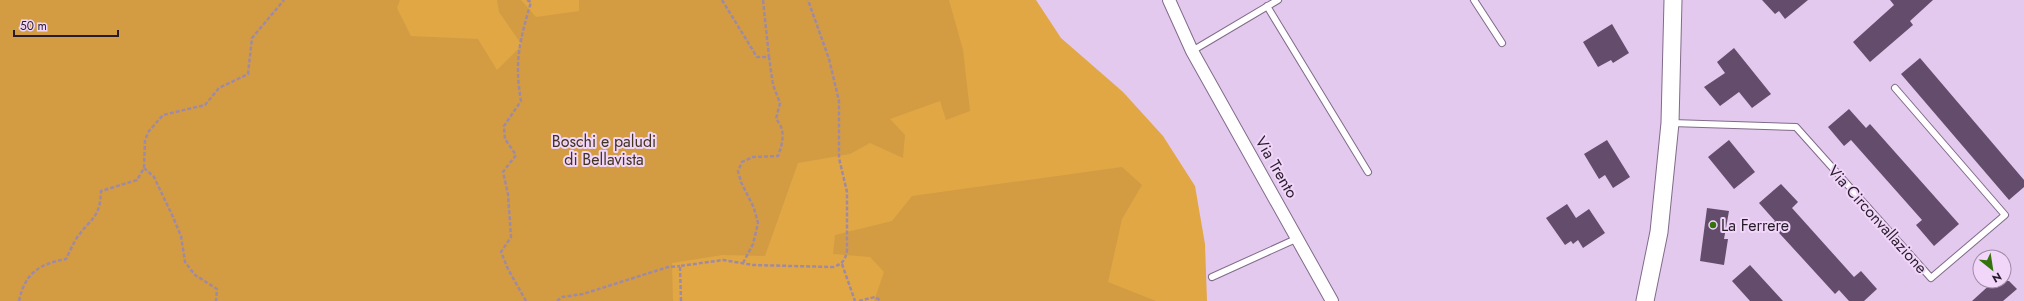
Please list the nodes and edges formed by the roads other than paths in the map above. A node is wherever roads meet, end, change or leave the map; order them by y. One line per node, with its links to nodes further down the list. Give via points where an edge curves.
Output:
1 (1168, 0): 7 (street, Via Trento)
2 (1278, 0): 5 (lane)
3 (1474, 0): 6 (lane)
4 (1673, 0): 9 (main road)
5 (1267, 6): 7 (lane); 10 (lane)
6 (1502, 43)
7 (1192, 51): 11 (street, Via Trento)
8 (1895, 88): 9 (lane, Via Circonvallazione, via 2005,216 1931,278 1796,127)
9 (1670, 123): 14 (main road, via 1659,232)
10 (1368, 172)
11 (1298, 238): 12 (lane); 13 (street, Via Trento)
12 (1212, 277)
13 (1332, 301)
14 (1645, 301)

